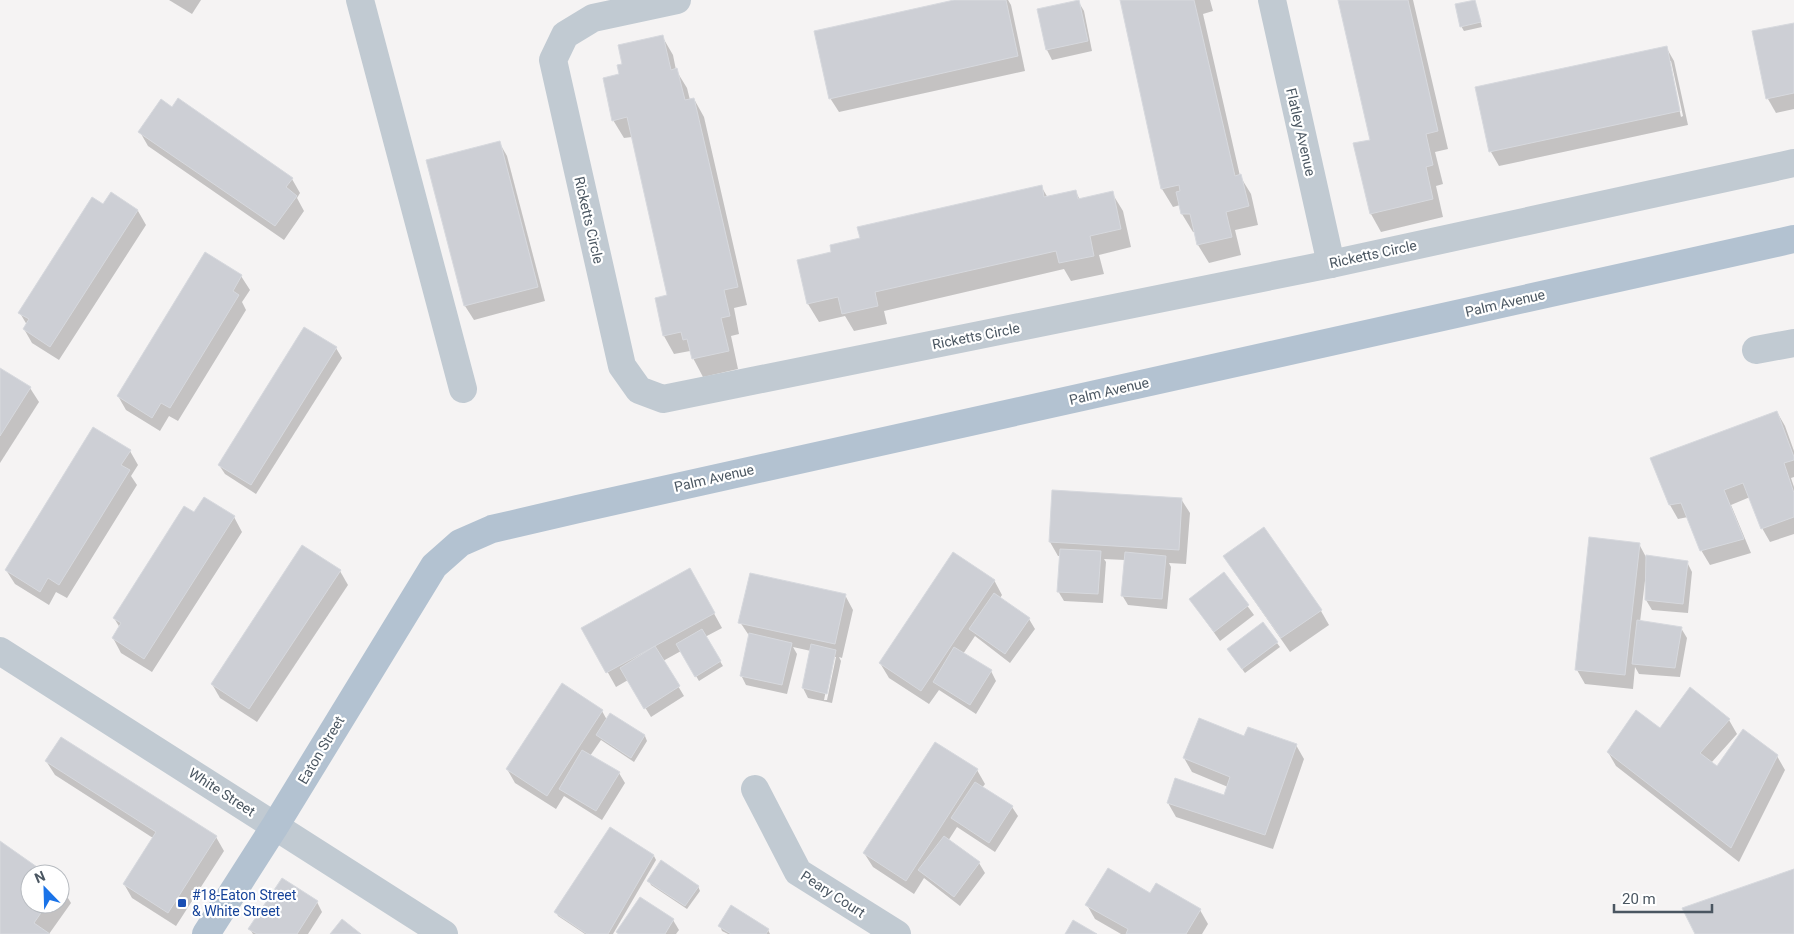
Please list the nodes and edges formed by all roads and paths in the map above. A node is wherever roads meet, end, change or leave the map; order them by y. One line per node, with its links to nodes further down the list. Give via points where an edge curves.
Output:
1 (360, 0): 9 (street)
2 (677, 0): 6 (street, Ricketts Circle, via 593,18 565,35 552,60 622,366 639,390 663,399)
3 (1272, 0): 6 (street, Flatley Avenue)
4 (1794, 163): 6 (street, Ricketts Circle)
5 (1794, 239): 10 (main road, Palm Avenue, via 492,529 460,543)
6 (1331, 264)
7 (1794, 343): 8 (street)
8 (1756, 350)
9 (463, 389)
10 (434, 566): 13 (main road, Eaton Street)
11 (0, 650): 13 (street, White Street)
12 (755, 789): 17 (street, Peary Court, via 798,872)
13 (275, 826): 14 (street, White Street); 15 (main road, Eaton Street)
14 (410, 925): 16 (street, White Street)
15 (206, 934)
16 (444, 934)
17 (897, 934)

